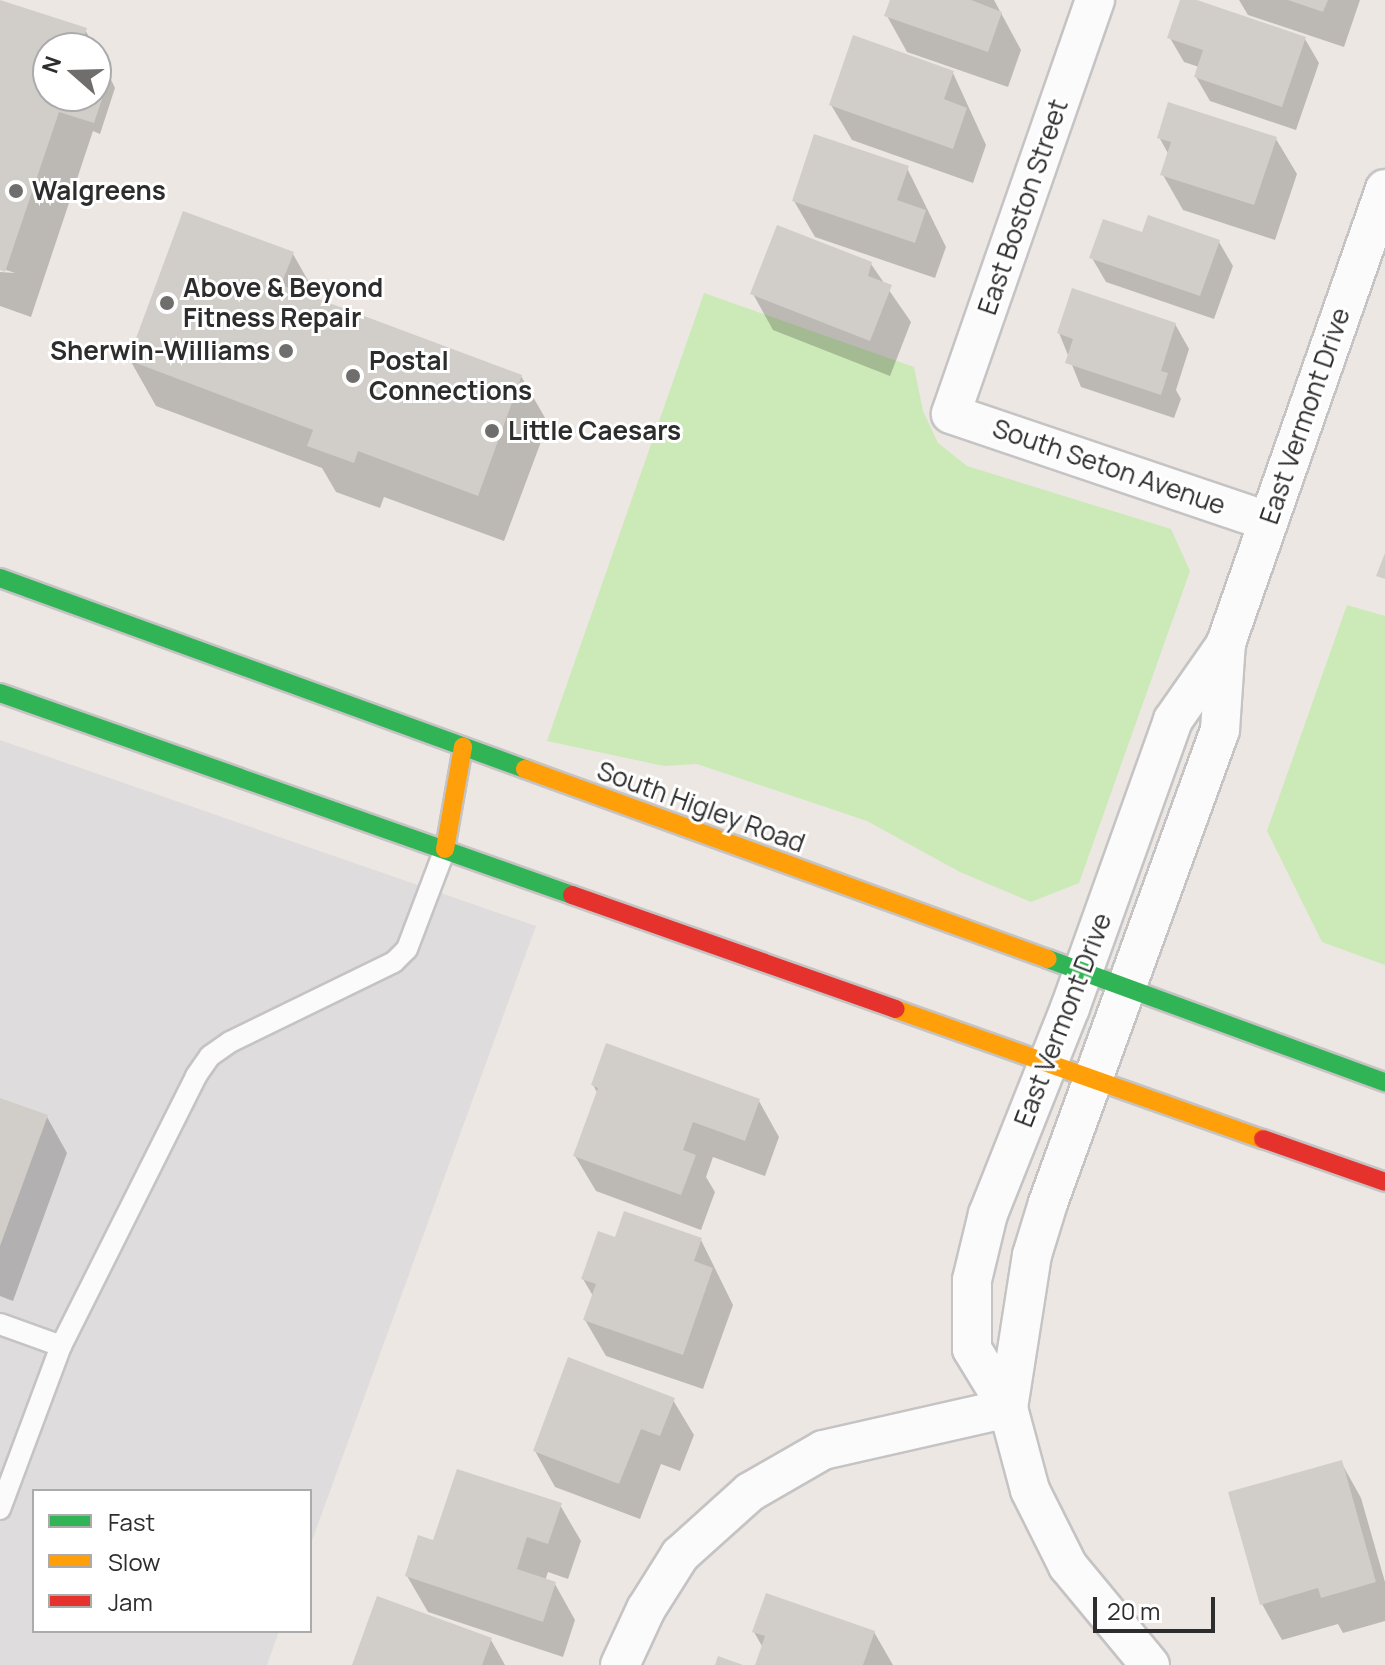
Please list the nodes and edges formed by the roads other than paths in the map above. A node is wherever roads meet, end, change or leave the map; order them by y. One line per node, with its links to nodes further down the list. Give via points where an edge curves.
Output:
1 (1095, 0): 3 (street, East Boston Street)
2 (1385, 189): 4 (street, East Vermont Drive)
3 (951, 414): 4 (street, South Seton Avenue)
4 (1268, 521): 6 (street, East Vermont Drive)
5 (0, 578): 8 (main road, South Higley Road)
6 (1226, 643): 10 (street, East Vermont Drive, via 1173,720); 11 (street, East Vermont Drive, via 1220,730)
7 (0, 693): 9 (main road)
8 (463, 747): 9 (main road); 10 (main road, South Higley Road)
9 (445, 849): 12 (main road); 17 (lane, via 407,949 394,962 210,1056)
10 (1083, 974): 11 (main road, South Higley Road); 12 (street, East Vermont Drive)
11 (1128, 990): 13 (street, East Vermont Drive); 14 (main road, South Higley Road)
12 (1048, 1061): 13 (main road); 18 (street, East Vermont Drive, via 988,1214 972,1280 972,1349)
13 (1095, 1078): 15 (main road); 18 (street, East Vermont Drive, via 1032,1255)
14 (1385, 1082)
15 (1385, 1182)
16 (0, 1324): 17 (lane)
17 (61, 1346): 19 (lane)
18 (1008, 1408): 20 (street, via 823,1450 750,1492 680,1555); 21 (street, East Vermont Drive, via 1030,1490 1068,1566)
19 (0, 1509)
20 (620, 1665)
21 (1150, 1665)

